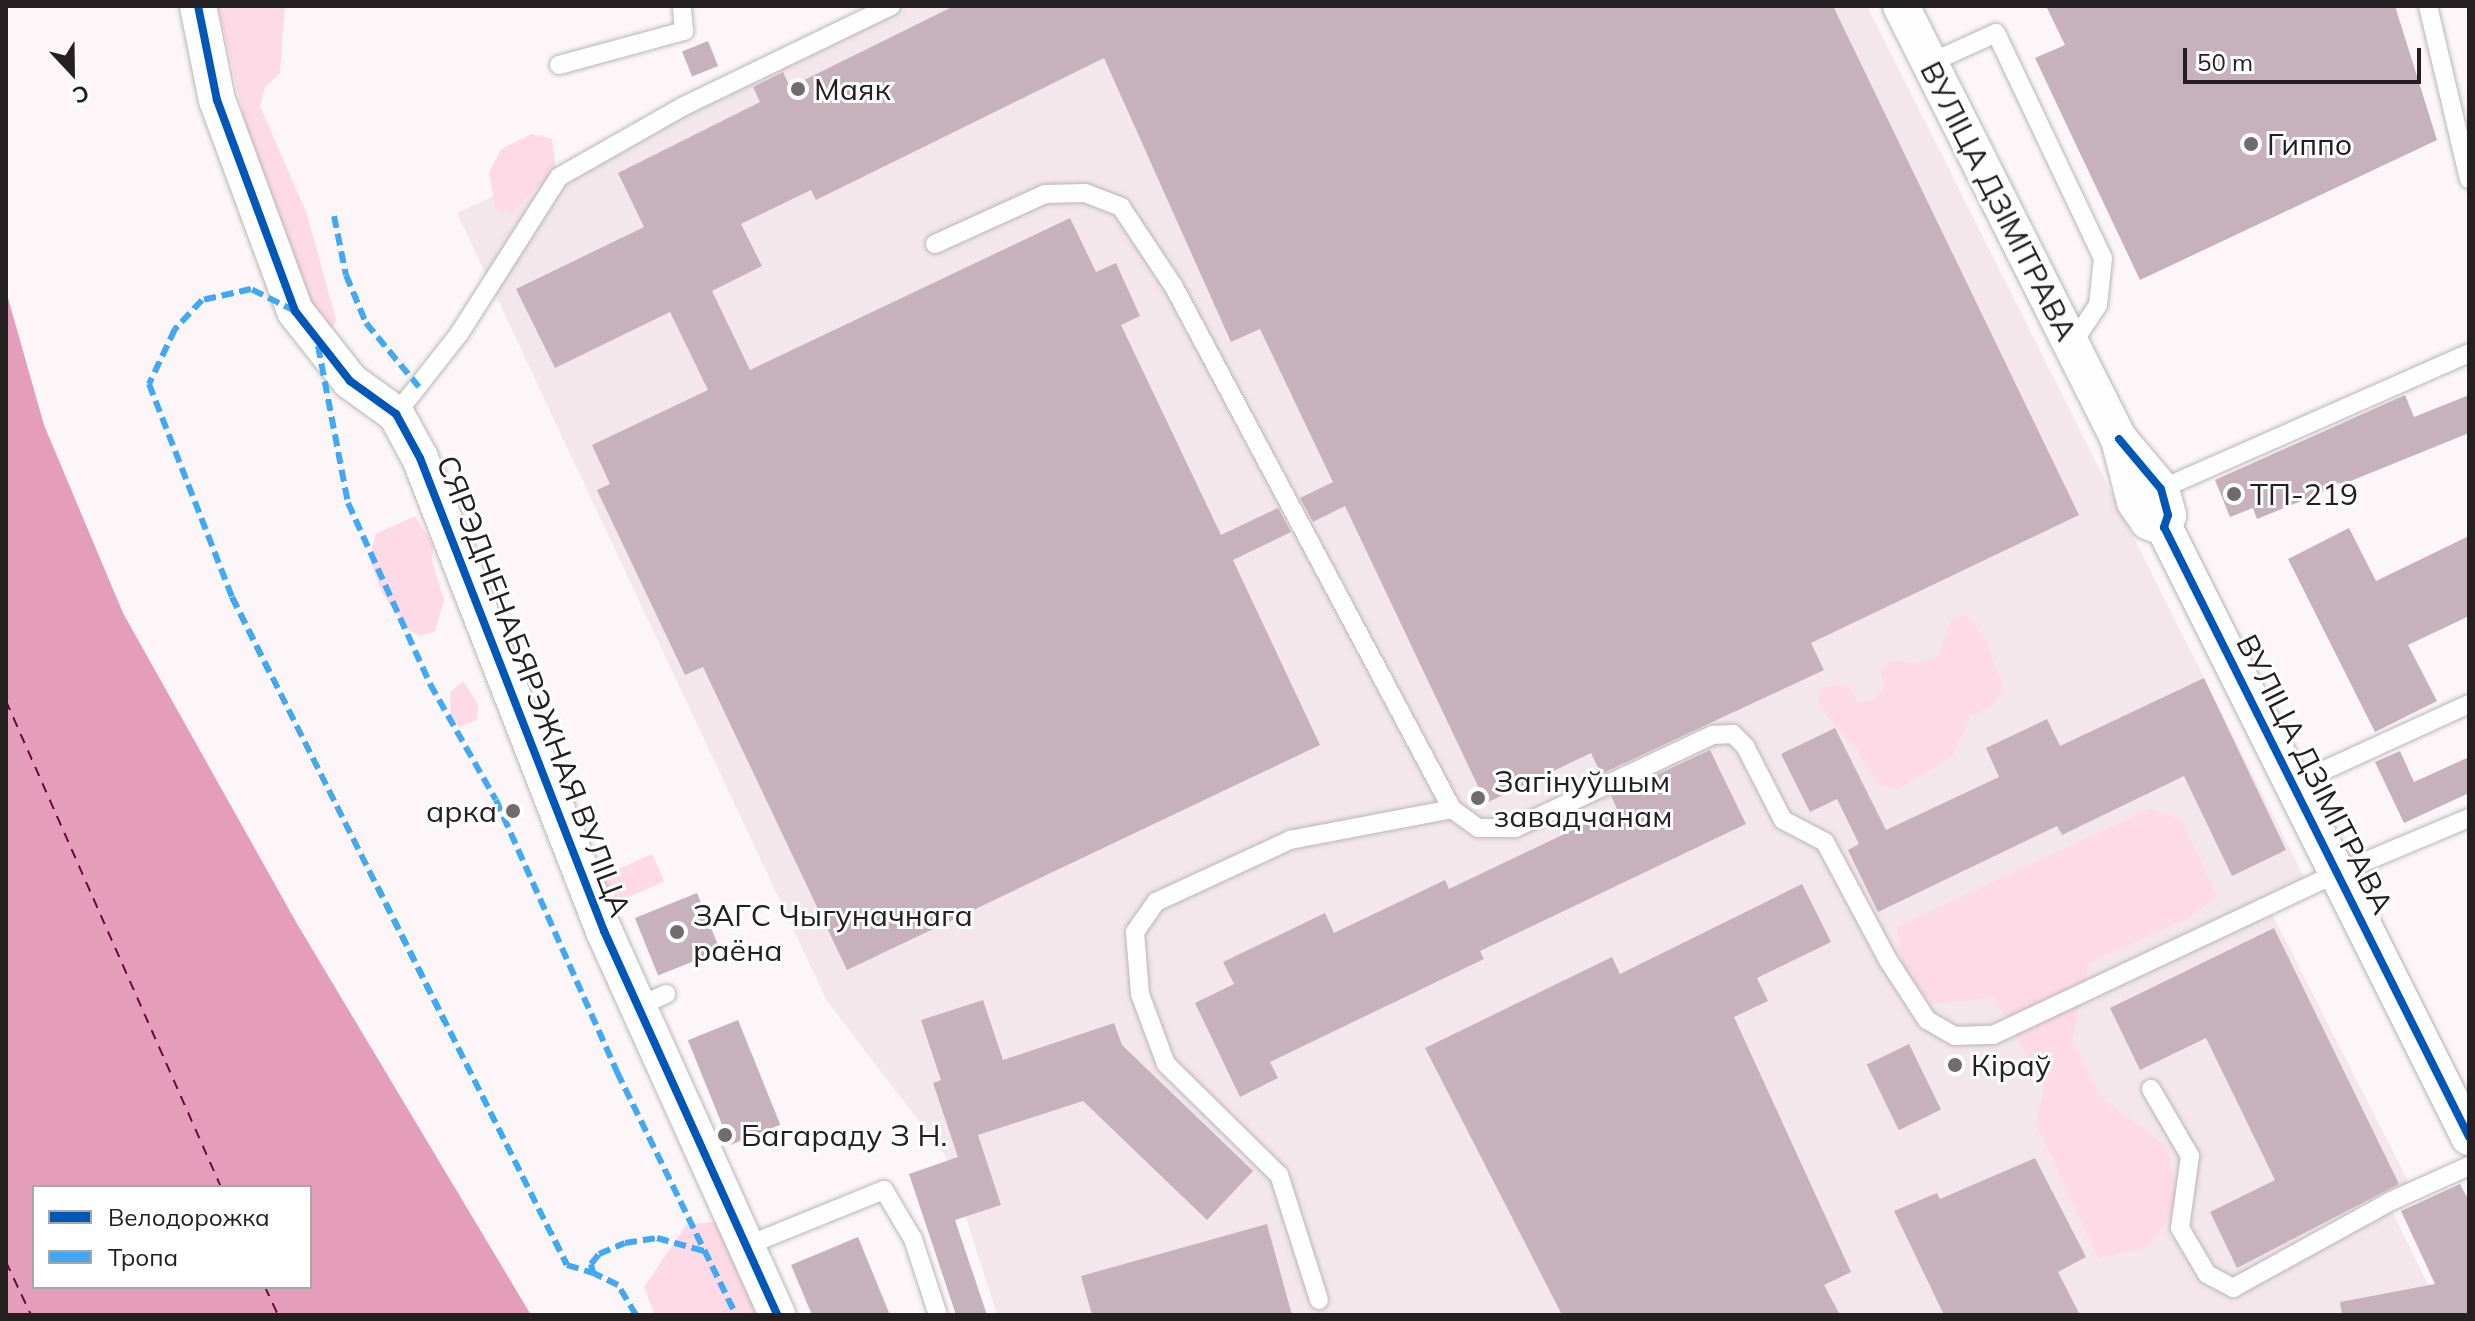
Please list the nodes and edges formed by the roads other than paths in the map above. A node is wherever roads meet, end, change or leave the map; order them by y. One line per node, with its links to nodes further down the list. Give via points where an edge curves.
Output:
1 (198, 6): 12 (street, СЯРЭДНЕНАБЯРЭЖНАЯ ВУЛІЦА, via 217,100 295,311 350,381)
2 (682, 6): 7 (lane, via 684,31)
3 (891, 6): 12 (lane, via 682,107 559,177 459,334)
4 (1901, 6): 6 (street, ВУЛІЦА ДЗІМІТРАВА)
5 (2428, 6): 8 (lane)
6 (1930, 63): 10 (street, ВУЛІЦА ДЗІМІТРАВА); 10 (lane, via 1996,33 2103,258 2098,305)
7 (559, 65)
8 (2467, 167)
9 (935, 244): 18 (lane, via 1045,194 1085,193 1121,207 1174,287)
10 (2072, 344): 13 (street, ВУЛІЦА ДЗІМІТРАВА)
11 (2469, 353): 14 (lane)
12 (396, 414): 24 (street, СЯРЭДНЕНАБЯРЭЖНАЯ ВУЛІЦА, via 420,458 543,781 652,1000)
13 (2119, 439): 14 (street, ВУЛІЦА ДЗІМІТРАВА); 15 (street, ВУЛІЦА ДЗІМІТРАВА, via 2135,502 2149,522)
14 (2161, 489): 15 (street, ВУЛІЦА ДЗІМІТРАВА, via 2168,515)
15 (2164, 527): 17 (street, ВУЛІЦА ДЗІМІТРАВА)
16 (2469, 704): 17 (lane)
17 (2292, 785): 20 (street, ВУЛІЦА ДЗІМІТРАВА)
18 (1452, 809): 20 (lane, via 1478,828 1515,828 1713,735 1733,734 1745,746 1783,820 1825,842 1888,960 1927,1020 1955,1036 1993,1035); 25 (lane, via 1290,840 1156,902 1135,932 1140,994 1166,1064 1279,1175)
19 (2468, 821): 20 (lane)
20 (2338, 873): 22 (street, ВУЛІЦА ДЗІМІТРАВА)
21 (2151, 1089): 23 (lane, via 2190,1156 2180,1228 2207,1274 2233,1288 2391,1201)
22 (2469, 1137)
23 (2469, 1166)
24 (746, 1246): 26 (street, СЯРЭДНЕНАБЯРЭЖНАЯ ВУЛІЦА); 27 (lane, via 884,1190 913,1239)
25 (1319, 1300)
26 (777, 1315)
27 (938, 1315)

